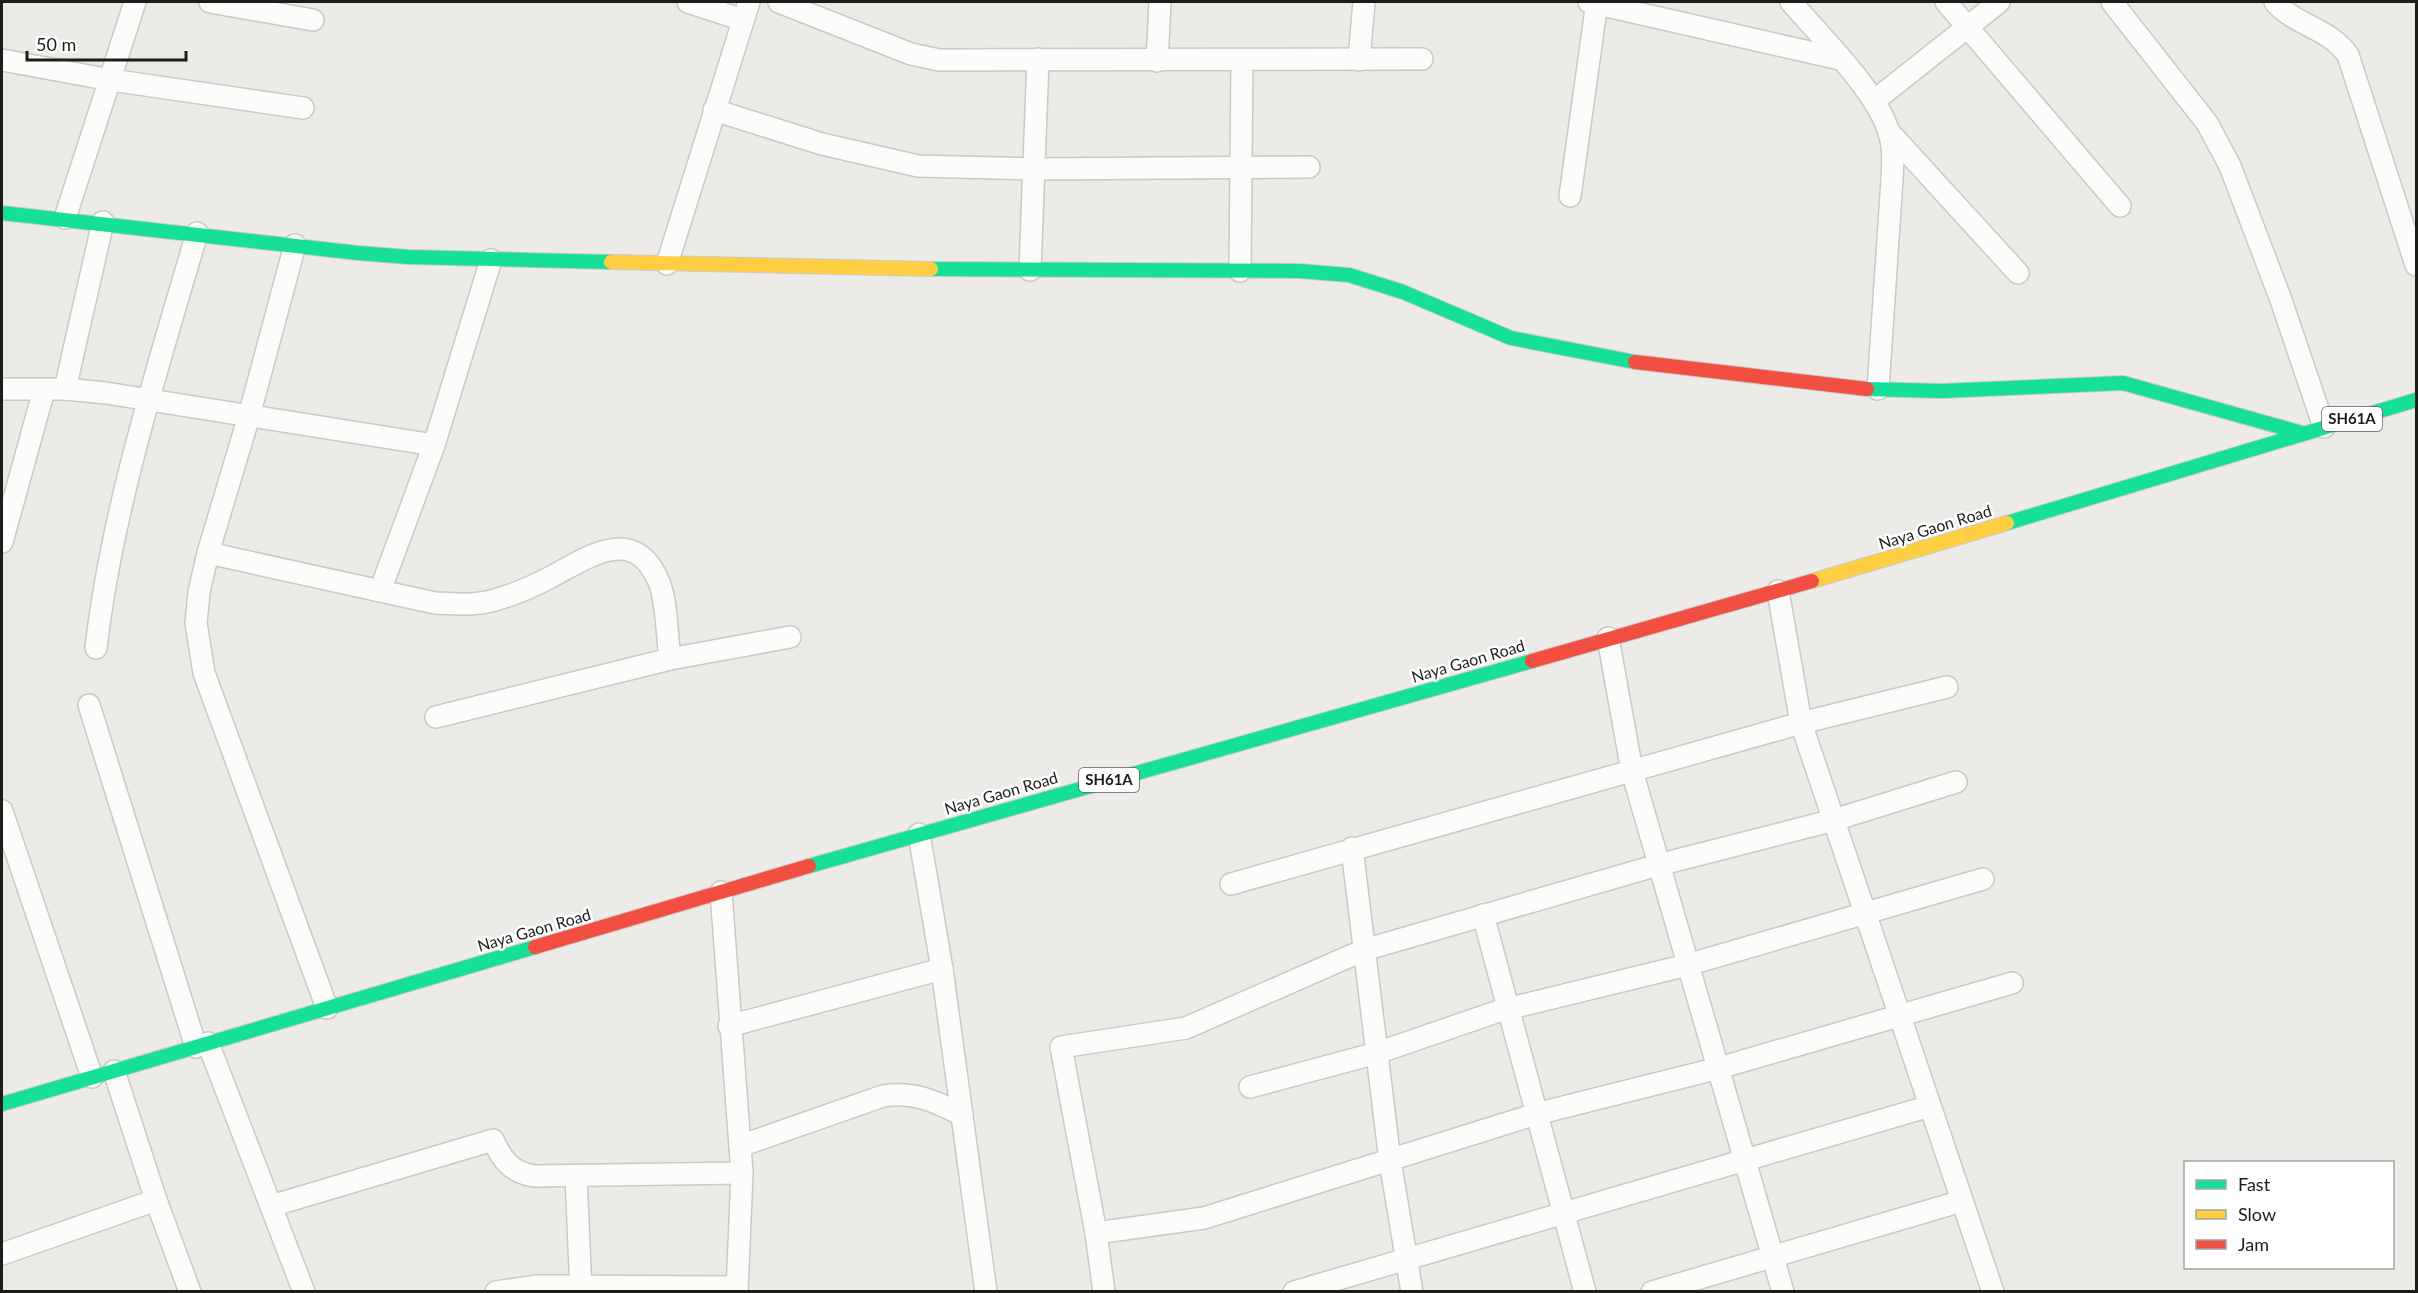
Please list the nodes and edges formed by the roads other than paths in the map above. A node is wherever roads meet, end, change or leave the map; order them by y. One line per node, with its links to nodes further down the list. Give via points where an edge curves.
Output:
1 (135, 2): 23 (street)
2 (210, 2): 14 (street)
3 (688, 2): 13 (street)
4 (779, 2): 16 (street, via 911,54 939,60)
5 (1161, 2): 21 (street)
6 (1364, 2): 20 (street)
7 (1595, 2): 18 (street); 31 (street)
8 (1791, 2): 18 (street)
9 (1947, 2): 15 (street)
10 (1999, 2): 15 (street)
11 (2112, 2): 51 (street, via 2207,123 2230,166)
12 (2275, 2): 40 (street, via 2294,18 2328,35 2348,55)
13 (746, 11): 26 (street)
14 (313, 20)
15 (1967, 27): 24 (street); 32 (street)
16 (1038, 59): 21 (street); 30 (street)
17 (1422, 59): 20 (street)
18 (1840, 59): 24 (street)
19 (2, 60): 23 (street)
20 (1359, 60): 22 (street)
21 (1157, 62): 22 (street)
22 (1242, 62): 28 (street)
23 (111, 80): 25 (street); 34 (street)
24 (1874, 101): 27 (street)
25 (303, 108)
26 (714, 110): 30 (street, via 888,161 918,166); 39 (street)
27 (1890, 134): 43 (street); 46 (street, via 1892,179)
28 (1241, 167): 29 (street); 30 (street); 42 (street)
29 (1310, 167)
30 (1035, 169): 41 (street)
31 (1570, 196)
32 (2120, 206)
33 (2, 213): 34 (main road)
34 (65, 218): 35 (main road)
35 (103, 222): 36 (main road); 45 (street)
36 (197, 233): 37 (main road); 48 (street)
37 (295, 245): 38 (main road, via 346,252); 50 (street)
38 (491, 260): 39 (main road); 53 (street)
39 (667, 264): 41 (main road)
40 (2416, 265)
41 (1030, 270): 42 (main road)
42 (1240, 271): 46 (main road, via 1348,275 1403,292 1511,338 1638,363)
43 (2018, 273)
44 (2, 388): 47 (street)
45 (65, 389): 47 (street); 48 (street)
46 (1878, 389): 52 (main road, via 1941,391 2123,383)
47 (44, 390): 54 (street)
48 (148, 400): 50 (street); 60 (street, via 109,560)
49 (2416, 400): 51 (main road, SH61A)
50 (249, 416): 53 (street); 55 (street)
51 (2324, 427): 52 (main road, SH61A)
52 (2302, 433): 57 (main road, Naya Gaon Road / SH61A)
53 (434, 445): 56 (street)
54 (2, 542)
55 (208, 553): 56 (street); 82 (street, via 196,623 204,673)
56 (380, 591): 61 (street, via 435,603 469,604 498,599 591,555 606,550 629,550 647,560 660,584)
57 (1778, 591): 59 (main road, Naya Gaon Road / SH61A); 65 (street)
58 (790, 637): 61 (street)
59 (1608, 638): 66 (street); 70 (main road, Naya Gaon Road / SH61A)
60 (96, 648)
61 (670, 659): 64 (street)
62 (1947, 687): 65 (street)
63 (89, 705): 86 (street)
64 (436, 717)
65 (1801, 723): 66 (street); 69 (street)
66 (1632, 771): 71 (street); 72 (street)
67 (1956, 782): 69 (street)
68 (2, 811): 90 (street)
69 (1834, 820): 72 (street); 76 (street)
70 (919, 834): 75 (main road, Naya Gaon Road / SH61A); 80 (street)
71 (1352, 848): 74 (street); 78 (street)
72 (1658, 866): 77 (street); 79 (street)
73 (1983, 879): 76 (street)
74 (1231, 884)
75 (721, 892): 82 (main road, Naya Gaon Road / SH61A); 85 (street)
76 (1866, 914): 79 (street); 84 (street)
77 (1483, 915): 78 (street); 83 (street)
78 (1364, 950): 87 (street); 105 (street, via 1186,1028 1061,1047)
79 (1687, 965): 83 (street); 88 (street)
80 (942, 969): 85 (street); 95 (street)
81 (2012, 983): 84 (street)
82 (327, 1008): 86 (main road, Naya Gaon Road / SH61A)
83 (1508, 1009): 87 (street); 94 (street)
84 (1901, 1016): 88 (street); 93 (street)
85 (729, 1026): 96 (street)
86 (202, 1045): 89 (main road, Naya Gaon Road / SH61A); 103 (street)
87 (1377, 1053): 91 (street); 97 (street)
88 (1719, 1068): 94 (street); 98 (street)
89 (114, 1071): 90 (main road, Naya Gaon Road / SH61A); 101 (street)
90 (92, 1077): 92 (main road, Naya Gaon Road / SH61A)
91 (1250, 1087)
92 (2, 1104)
93 (1930, 1106): 98 (street); 102 (street)
94 (1536, 1114): 97 (street); 104 (street)
95 (962, 1115): 96 (street, via 930,1099 901,1094 883,1096); 114 (street)
96 (740, 1146): 99 (street)
97 (1390, 1161): 105 (street, via 1204,1218); 108 (street)
98 (1744, 1161): 104 (street); 107 (street)
99 (742, 1173): 100 (street); 110 (street)
100 (576, 1176): 103 (street, via 534,1176 513,1170 493,1140); 109 (street)
101 (156, 1200): 106 (street); 111 (street)
102 (1962, 1201): 107 (street); 121 (street)
103 (271, 1206): 112 (street)
104 (1563, 1214): 108 (street); 118 (street)
105 (1096, 1233): 115 (street)
106 (2, 1254)
107 (1772, 1255): 119 (street); 120 (street)
108 (1406, 1258): 116 (street); 117 (street)
109 (581, 1289): 110 (street); 113 (street, via 537,1286)
110 (736, 1289)
111 (190, 1292)
112 (304, 1292)
113 (496, 1292)
114 (986, 1292)
115 (1104, 1292)
116 (1294, 1292)
117 (1412, 1292)
118 (1585, 1292)
119 (1652, 1292)
120 (1783, 1292)
121 (1993, 1292)

